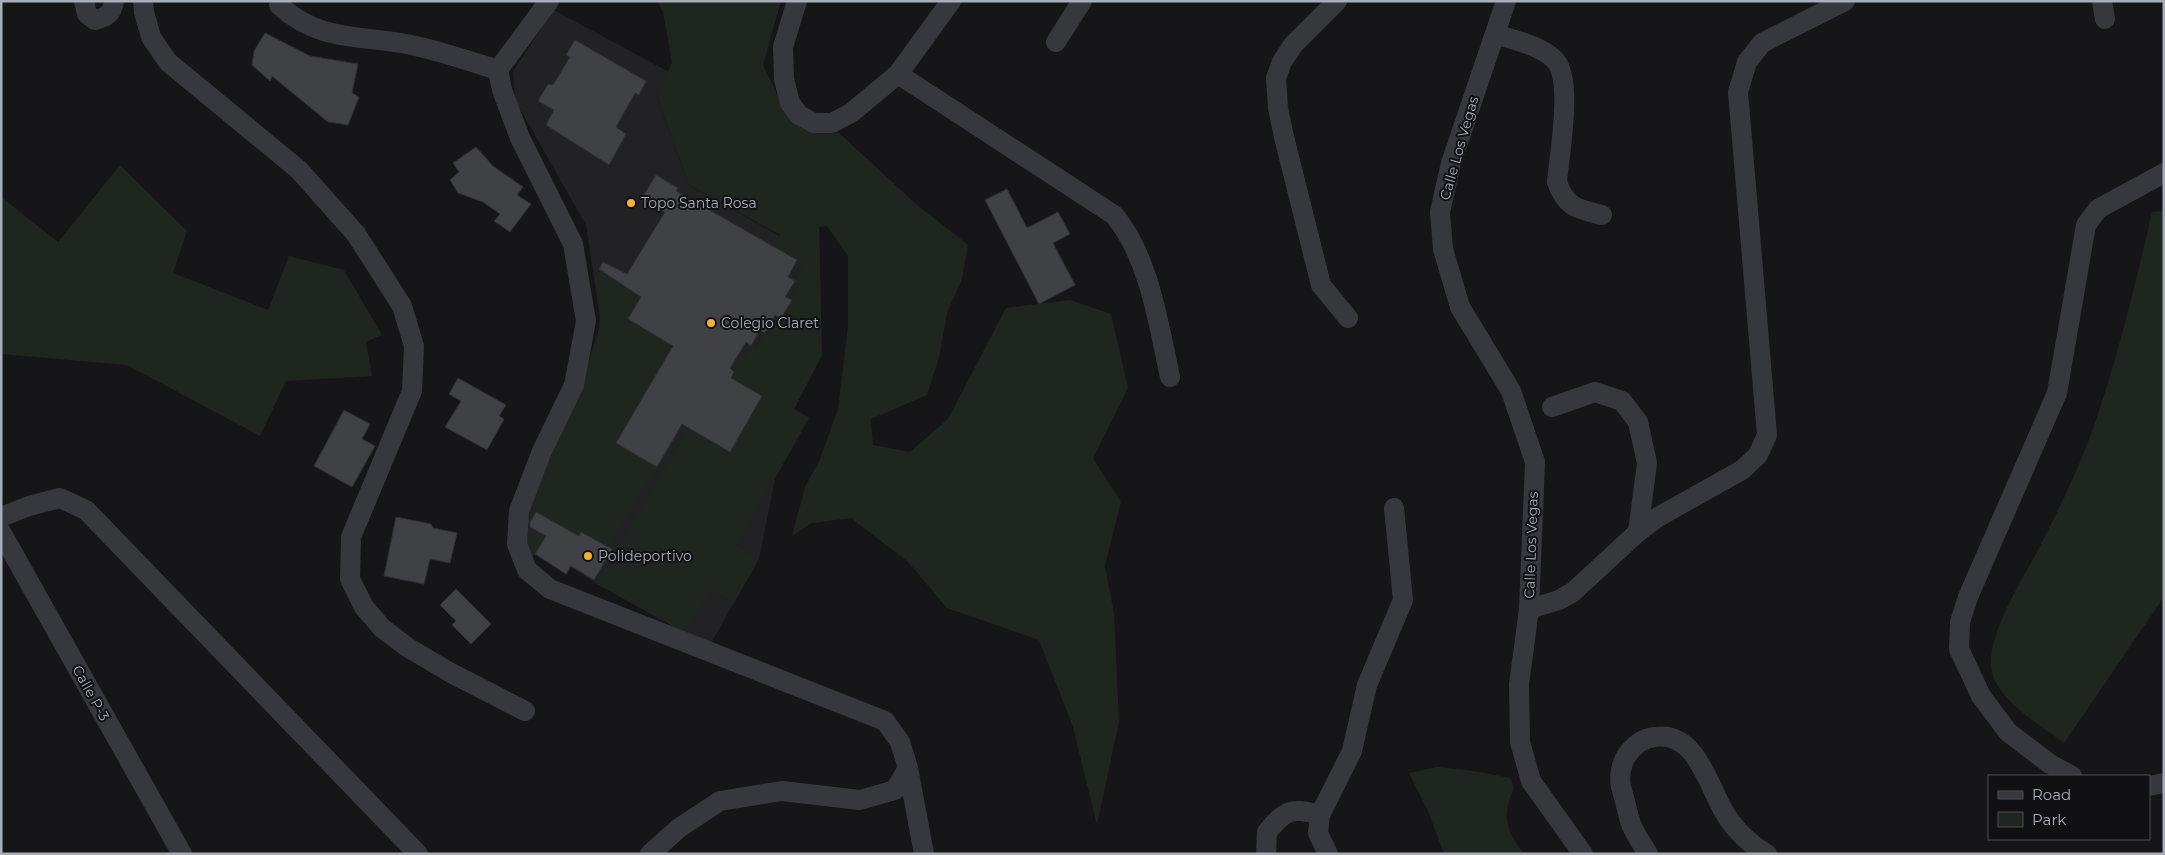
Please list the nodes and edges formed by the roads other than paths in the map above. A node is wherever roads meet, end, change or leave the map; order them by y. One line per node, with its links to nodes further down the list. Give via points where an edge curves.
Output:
1 (84, 1): 2 (street, via 87,14 95,20 106,18)
2 (114, 1)
3 (143, 1): 26 (street, via 151,37 168,62 299,170 356,234 402,306 414,346 412,391 351,537 350,579 364,607 382,628 407,647)
4 (548, 1): 14 (street)
5 (797, 1): 15 (street, via 783,48 784,79 790,103 799,114 814,123 832,123 851,113)
6 (951, 1): 15 (street)
7 (1082, 1): 13 (street)
8 (1337, 1): 18 (street, via 1293,45 1276,78 1284,137 1321,285)
9 (1506, 1): 12 (street, Calle Los Vegas)
10 (1845, 1): 24 (street, via 1762,43 1746,62 1738,92 1767,435 1758,455 1742,470 1658,517)
11 (279, 5): 14 (street, via 295,19 319,31 419,46)
12 (1495, 34): 17 (street, via 1536,48 1556,60 1566,88 1557,182 1561,196 1573,208); 25 (street, Calle Los Vegas, via 1451,163 1440,212 1443,249 1460,307 1511,391 1535,462)
13 (1056, 42)
14 (498, 70): 27 (street, via 520,138 573,244 586,322 574,385 542,451 519,511 517,544 527,570 550,589 885,721 900,742)
15 (898, 74): 19 (street, via 1114,215 1130,240 1154,298)
16 (2164, 173): 28 (street, via 2098,209 2086,225 2057,393 1960,622 1959,649 1980,696 2008,732)
17 (1602, 216)
18 (1348, 318)
19 (1170, 377)
20 (1552, 407): 24 (street, via 1595,392 1622,401 1638,422 1647,463)
21 (1394, 508): 31 (street, via 1403,600 1367,684 1352,751)
22 (1, 517): 33 (street, via 60,498 86,510)
23 (1, 532): 32 (street, Calle P-3)
24 (1638, 532): 25 (street, via 1573,592 1559,600)
25 (1529, 608): 38 (street, Calle Los Vegas, via 1519,684 1520,742 1532,781)
26 (525, 712)
27 (908, 768): 34 (street, via 894,790 860,800 782,791 720,801 679,828); 35 (street)
28 (2070, 775)
29 (2164, 783): 30 (street)
30 (2150, 786)
31 (1320, 815): 36 (street, via 1302,810 1287,812 1266,832); 37 (street, via 1318,833)
32 (182, 854)
33 (418, 854)
34 (650, 854)
35 (924, 854)
36 (1266, 854)
37 (1328, 854)
38 (1583, 854)
39 (1648, 854): 40 (street, via 1631,824 1620,780 1624,759 1634,746 1664,735 1680,742 1693,754 1703,767 1726,816 1742,834)
40 (1768, 854)

